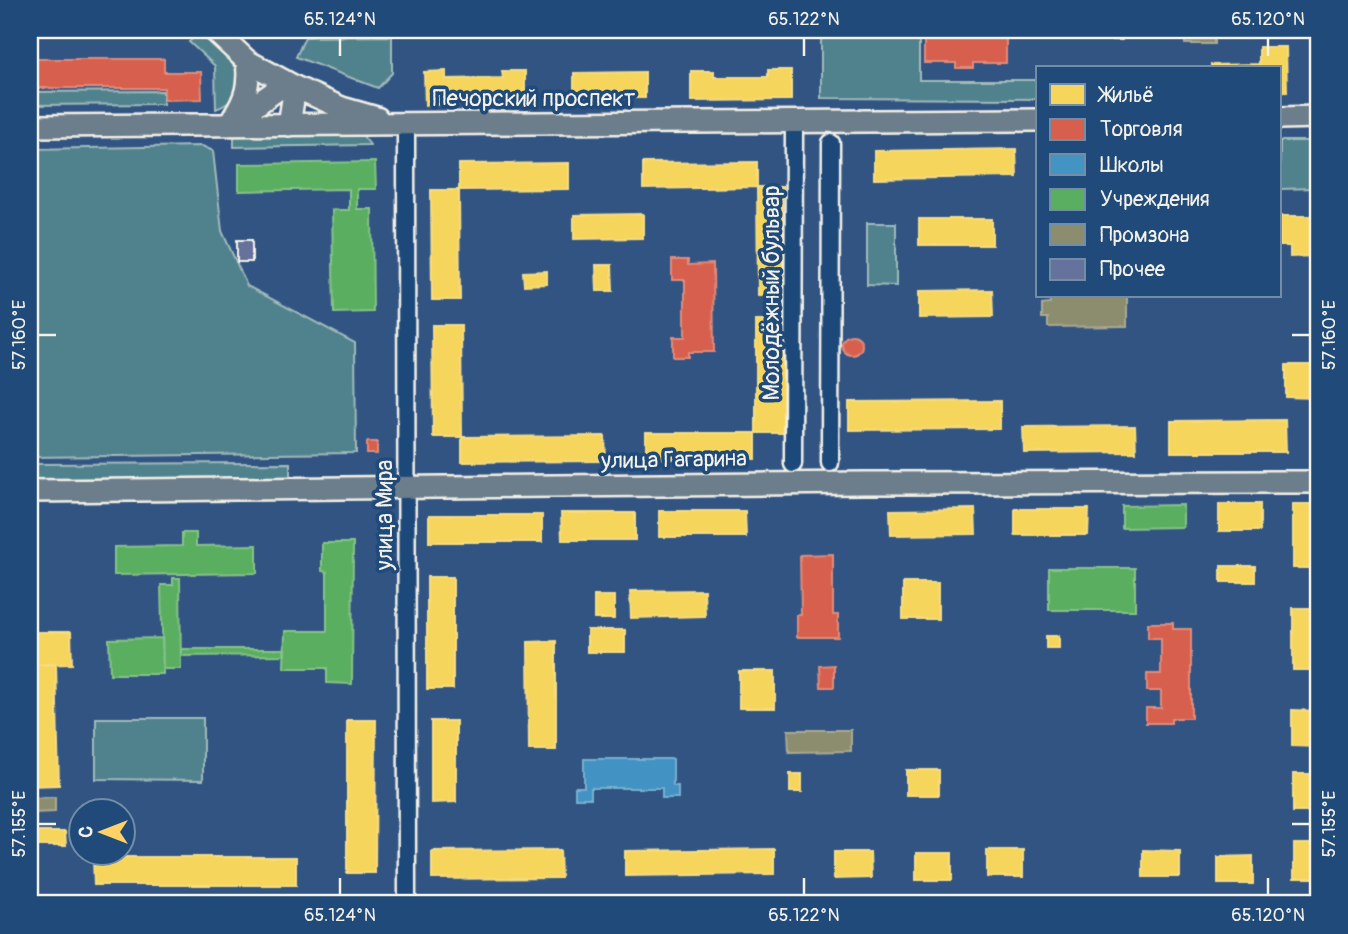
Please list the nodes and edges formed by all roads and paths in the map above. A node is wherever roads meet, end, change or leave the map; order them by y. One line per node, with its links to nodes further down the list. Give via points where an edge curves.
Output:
1 (215, 30): 2 (main road)
2 (247, 61): 3 (main road); 8 (main road, via 244,102)
3 (288, 103): 8 (main road, Печорский проспект); 8 (main road); 9 (main road, via 342,108); 9 (main road, Печорский проспект, via 320,125)
4 (1318, 117): 5 (main road)
5 (1282, 118)
6 (1036, 120): 7 (main road, Печорский проспект)
7 (794, 123): 9 (main road, Печорский проспект); 13 (street, Молодёжный бульвар)
8 (228, 125): 10 (main road, Печорский проспект)
9 (406, 125): 15 (street, улица Мира)
10 (30, 126)
11 (831, 144): 12 (street)
12 (830, 463)
13 (793, 464)
14 (1318, 482): 15 (main road, улица Гагарина)
15 (407, 488): 16 (main road, улица Гагарина); 17 (street, улица Мира)
16 (30, 491)
17 (407, 904)

